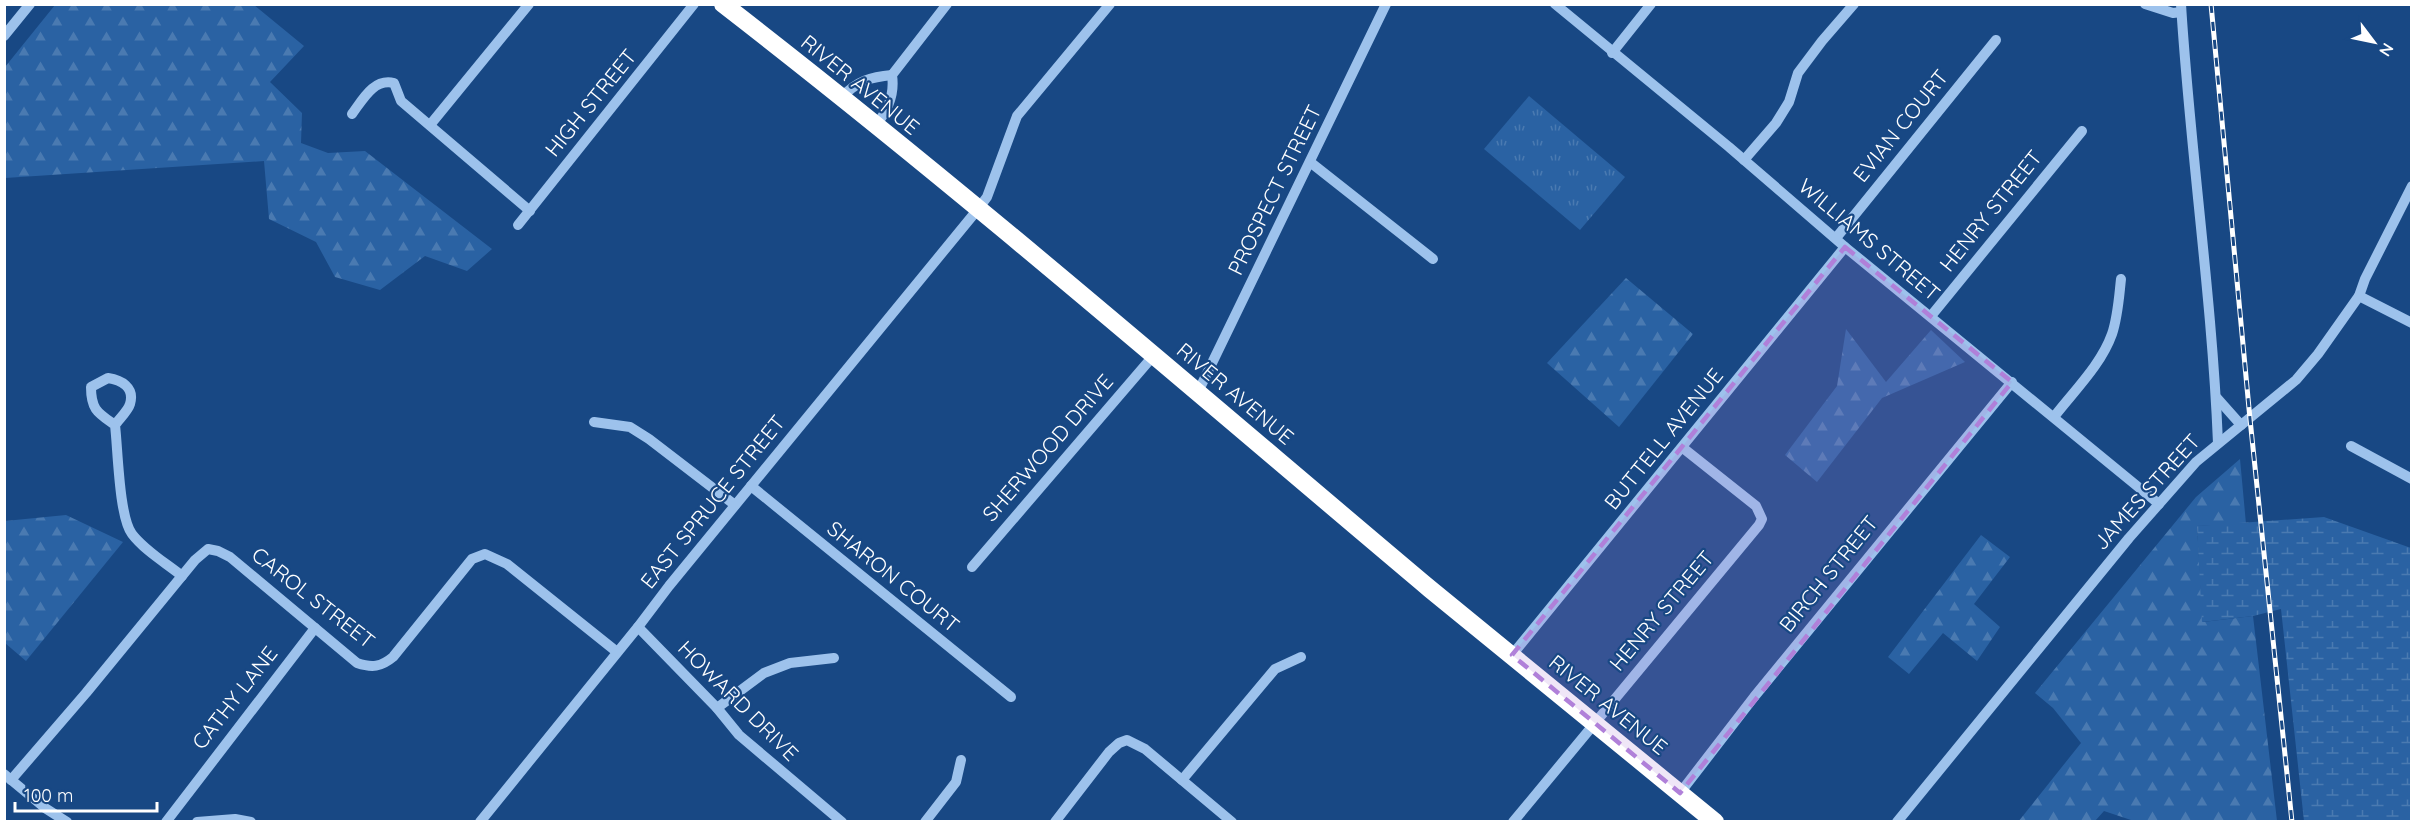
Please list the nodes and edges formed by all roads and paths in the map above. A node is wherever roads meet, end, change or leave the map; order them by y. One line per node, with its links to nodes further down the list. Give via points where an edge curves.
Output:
1 (30, 4): 13 (street)
2 (529, 4): 19 (street)
3 (694, 4): 26 (street, HIGH STREET)
4 (723, 4): 17 (highway, RIVER AVENUE)
5 (947, 4): 16 (street)
6 (1110, 4): 25 (street, EAST SPRUCE STREET, via 1017,116 987,197)
7 (1386, 4): 23 (street, PROSPECT STREET)
8 (1554, 4): 15 (street, WILLIAMS STREET)
9 (1651, 4): 15 (street)
10 (1854, 4): 22 (street, via 1798,73 1785,109)
11 (2145, 4): 12 (street, via 2173,12)
12 (2181, 8): 38 (street)
13 (4, 36)
14 (1996, 40): 28 (street, EVIAN COURT)
15 (1612, 53): 22 (street, WILLIAMS STREET)
16 (892, 75): 17 (street, via 858,82); 20 (street, via 888,108)
17 (842, 97): 20 (highway, RIVER AVENUE)
18 (352, 114): 19 (street, via 378,83 386,81 394,83 401,101)
19 (430, 125): 26 (street)
20 (875, 126): 25 (highway, RIVER AVENUE)
21 (2082, 131): 33 (street, HENRY STREET)
22 (1744, 160): 28 (street, WILLIAMS STREET)
23 (1310, 162): 30 (street); 37 (street, PROSPECT STREET)
24 (2412, 186): 32 (street, JAMES STREET)
25 (978, 209): 35 (highway, RIVER AVENUE); 47 (street, EAST SPRUCE STREET)
26 (530, 211): 27 (street, HIGH STREET)
27 (518, 225)
28 (1836, 238): 29 (street, WILLIAMS STREET)
29 (1845, 247): 33 (street, WILLIAMS STREET); 45 (street, BUTTELL AVENUE)
30 (1433, 259)
31 (2121, 279): 39 (street, via 2112,333 2101,357)
32 (2359, 296): 34 (street); 42 (street, JAMES STREET, via 2296,380)
33 (1931, 316): 36 (street, WILLIAMS STREET)
34 (2412, 324)
35 (1155, 355): 37 (highway, RIVER AVENUE); 50 (street, SHERWOOD DRIVE)
36 (2012, 382): 39 (street, WILLIAMS STREET); 64 (street, BIRCH STREET)
37 (1198, 392): 55 (highway, RIVER AVENUE)
38 (2217, 398): 42 (street); 43 (street)
39 (2054, 417): 48 (street, WILLIAMS STREET)
40 (594, 422): 49 (street, via 630,427)
41 (115, 425): 41 (street, via 130,405 129,389 122,380 108,378 91,387 91,403); 51 (street, via 126,523 142,544)
42 (2241, 425): 43 (street, JAMES STREET)
43 (2218, 443): 48 (street, JAMES STREET)
44 (2351, 446): 46 (street)
45 (1683, 448): 55 (street, BUTTELL AVENUE); 60 (street, HENRY STREET, via 1756,506 1761,519)
46 (2412, 479)
47 (751, 486): 49 (street, EAST SPRUCE STREET); 58 (street, SHARON COURT)
48 (2159, 504): 76 (street, JAMES STREET)
49 (735, 505): 52 (street, EAST SPRUCE STREET)
50 (972, 567)
51 (182, 576): 53 (street, CAROL STREET, via 204,551 218,551); 62 (street, CAROL STREET, via 86,693)
52 (638, 627): 54 (street, EAST SPRUCE STREET); 59 (street, HOWARD DRIVE)
53 (315, 628): 54 (street, CAROL STREET, via 357,663 377,667 393,657 472,559 485,554 507,564); 66 (street, CATHY LANE)
54 (617, 652): 69 (street, EAST SPRUCE STREET)
55 (1512, 655): 60 (highway, RIVER AVENUE)
56 (1301, 657): 63 (street, via 1275,669)
57 (834, 658): 59 (street, via 790,663 764,673)
58 (1011, 698)
59 (717, 708): 70 (street, HOWARD DRIVE, via 739,735)
60 (1595, 723): 64 (highway, RIVER AVENUE); 74 (street, HENRY STREET)
61 (961, 760): 71 (street, via 956,782)
62 (8, 777): 65 (street)
63 (1182, 780): 72 (street, via 1145,749 1127,740 1109,752); 73 (street)
64 (1680, 793): 75 (highway, RIVER AVENUE)
65 (67, 822)
66 (166, 822)
67 (196, 822): 68 (street)
68 (251, 822)
69 (480, 822)
70 (842, 822)
71 (925, 822)
72 (1055, 822)
73 (1232, 822)
74 (1513, 822)
75 (1715, 822)
76 (1898, 822)

